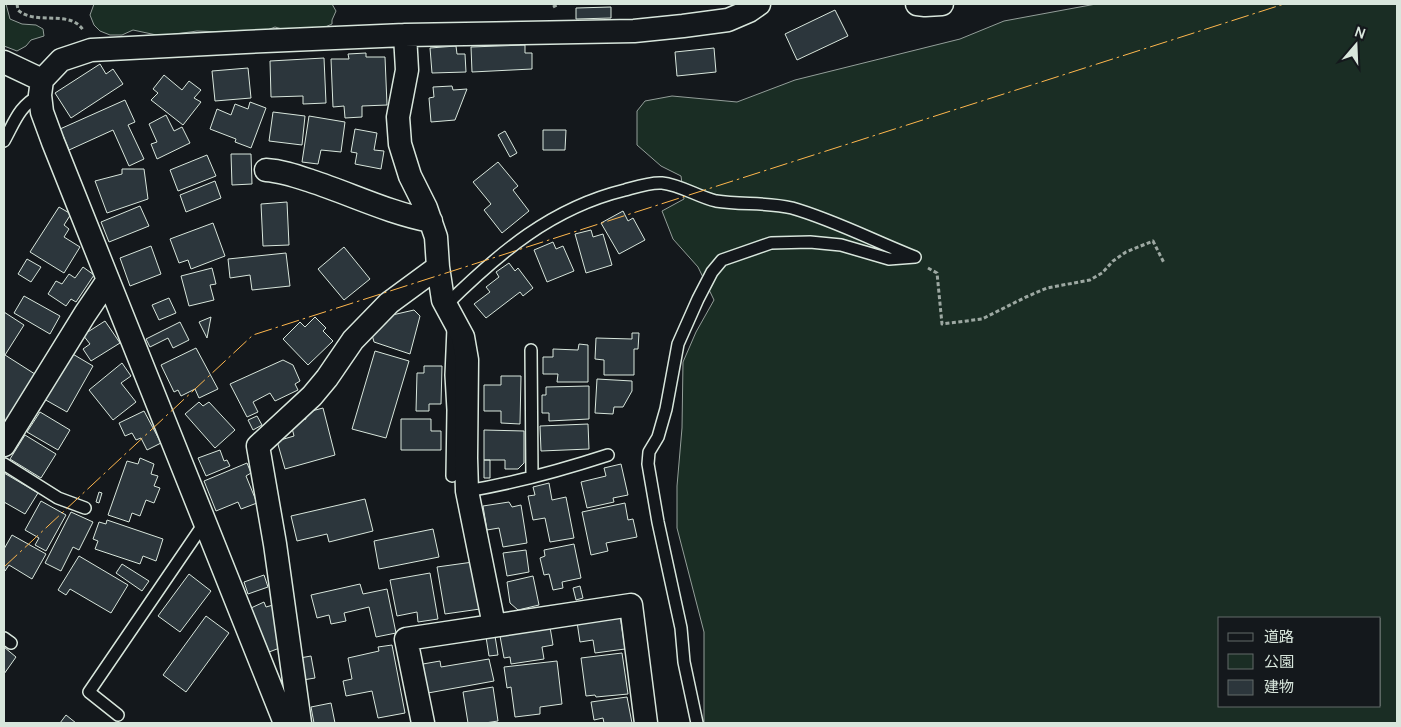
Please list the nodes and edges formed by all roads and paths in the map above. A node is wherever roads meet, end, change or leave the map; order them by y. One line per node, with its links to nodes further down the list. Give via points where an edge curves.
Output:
1 (17, 4): 6 (path, via 18,10 28,16 75,22 82,27)
2 (759, 4): 5 (street, via 728,20 654,29)
3 (917, 4): 4 (street)
4 (942, 4)
5 (405, 35): 6 (street); 11 (street, via 407,70 398,117 400,144 410,176)
6 (87, 52): 8 (street, via 61,60)
7 (4, 62): 8 (street)
8 (41, 87): 9 (lane, via 20,112); 15 (street, via 42,112)
9 (4, 141)
10 (266, 170): 11 (street, via 278,170 306,179 406,217)
11 (431, 221): 14 (street, via 436,237)
12 (907, 258): 13 (path, via 937,273 942,324 982,319 1047,288 1090,280 1126,252 1153,241); 16 (lane, via 915,257 820,217 790,208 714,200 662,183 600,196 536,227 493,260); 31 (lane, via 890,259 841,246 810,242 771,243 722,260 698,299 678,344 666,409 658,437 649,452 648,464)
13 (1164, 263)
14 (438, 267): 16 (street, via 443,300); 28 (street, via 389,303 353,340 312,396 258,446)
15 (108, 280): 18 (street); 24 (street)
16 (449, 312): 22 (street, via 463,337 467,360 466,458)
17 (531, 350): 21 (lane)
18 (4, 445)
19 (608, 455): 21 (lane)
20 (4, 464): 23 (lane, via 58,498)
21 (532, 478): 22 (lane, via 502,485)
22 (459, 483): 25 (street)
23 (84, 508)
24 (205, 522): 26 (lane, via 88,692); 27 (street)
25 (494, 625): 29 (street, via 406,639); 30 (street, via 631,605)
26 (118, 715)
27 (285, 723)
28 (300, 723)
29 (422, 723)
30 (646, 723)
31 (698, 723)

